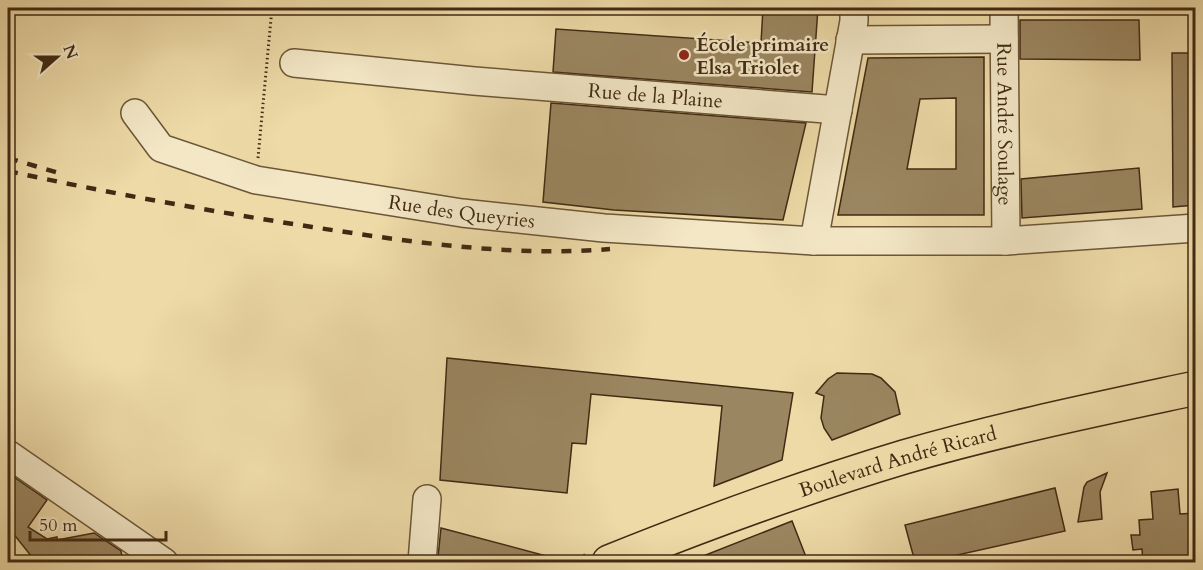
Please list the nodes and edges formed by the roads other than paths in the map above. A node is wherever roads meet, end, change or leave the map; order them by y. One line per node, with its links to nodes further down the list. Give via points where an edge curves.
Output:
1 (854, 8): 4 (street)
2 (1004, 8): 3 (street, Rue André Soulage)
3 (1004, 39): 4 (street); 9 (street, Rue André Soulage)
4 (850, 40): 6 (street)
5 (294, 63): 6 (street, Rue de la Plaine)
6 (838, 110): 10 (street)
7 (135, 113): 10 (street, Rue des Queyries, via 161,148 255,180 462,213 604,228)
8 (1196, 228): 9 (street, Rue des Queyries)
9 (1006, 241): 10 (street, Rue des Queyries)
10 (814, 242)
11 (1196, 388): 16 (main road, Boulevard André Ricard, via 906,457 730,515)
12 (8, 453): 14 (street)
13 (427, 499): 15 (street)
14 (164, 562)
15 (422, 562)
16 (609, 562)

